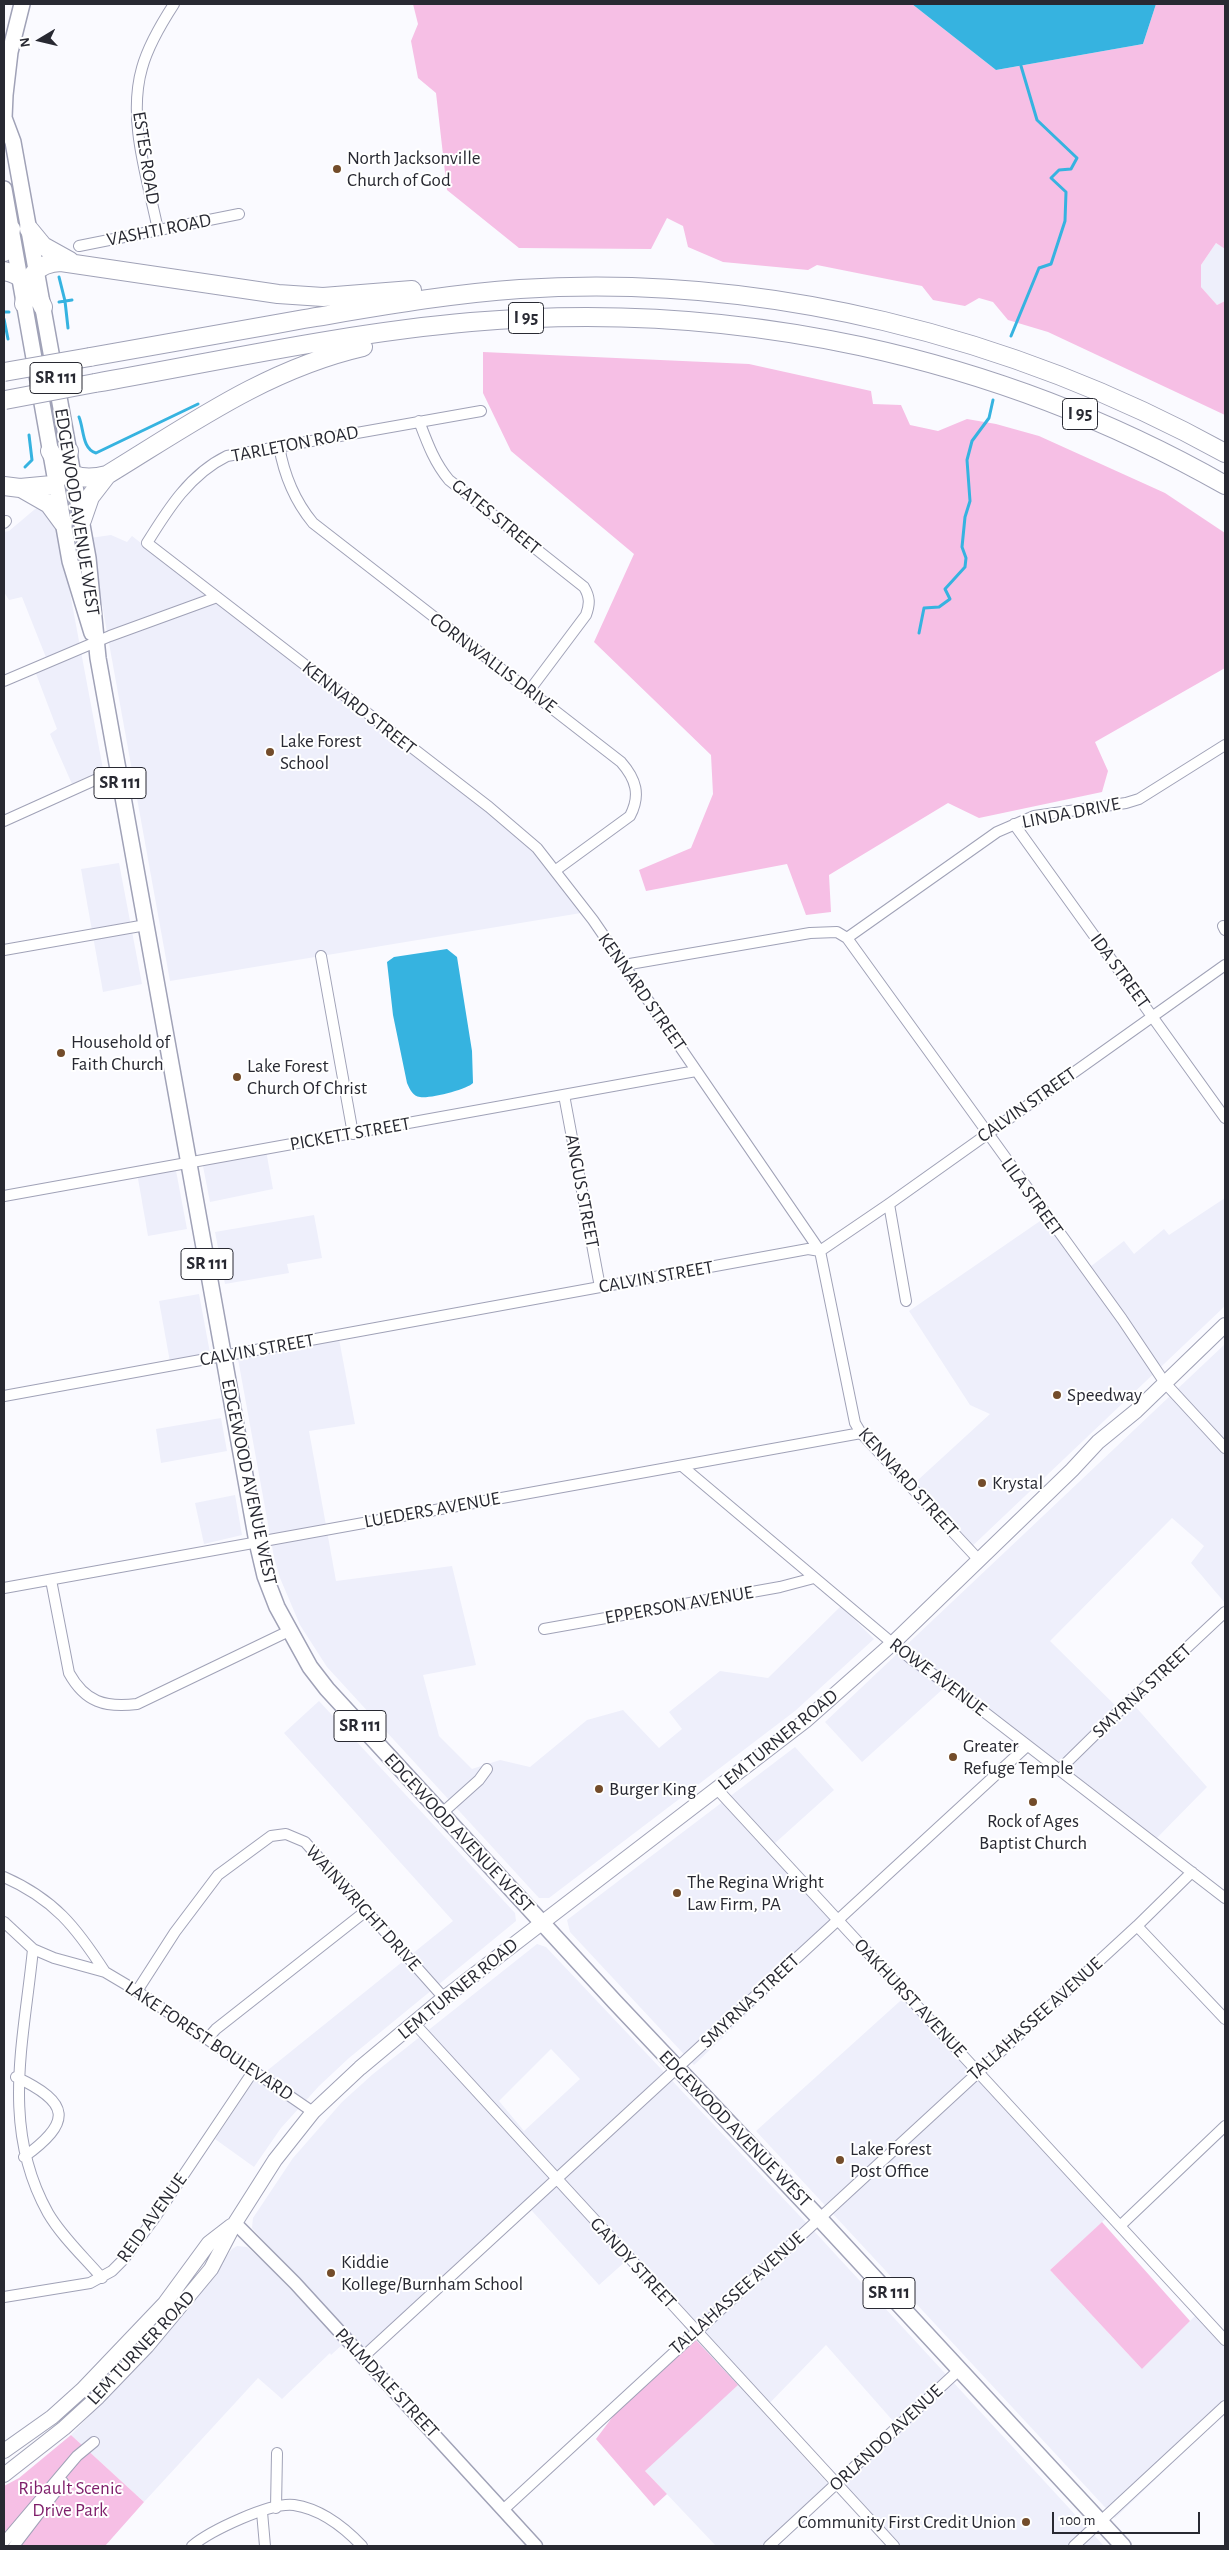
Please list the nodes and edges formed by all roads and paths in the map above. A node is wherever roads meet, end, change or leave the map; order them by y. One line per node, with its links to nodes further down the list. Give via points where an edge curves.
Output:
1 (22, 4): 3 (main road)
2 (174, 4): 9 (street, ESTES ROAD, via 146,55 138,85 140,139)
3 (7, 52): 4 (main road)
4 (4, 118): 8 (main road, via 13,142)
5 (4, 189): 7 (main road)
6 (240, 214): 9 (street, VASHTI ROAD)
7 (11, 229): 11 (highway); 13 (main road)
8 (29, 229): 12 (highway, via 43,246); 13 (main road)
9 (158, 230): 10 (street, VASHTI ROAD)
10 (79, 246)
11 (4, 252)
12 (75, 263): 13 (highway, via 51,262); 14 (highway, via 238,290 301,296 456,287)
13 (22, 274): 15 (highway); 16 (highway)
14 (524, 289): 18 (highway, I 95, bridge, via 394,303); 25 (highway, I 95, via 714,293 819,308 906,326 1060,374 1158,418)
15 (24, 304): 23 (main road, EDGEWOOD AVENUE WEST / SR 111)
16 (43, 307): 24 (main road, EDGEWOOD AVENUE WEST / SR 111)
17 (542, 317): 19 (highway, I 95, bridge, via 400,330); 26 (highway, I 95, via 613,316 722,323 828,338 900,354 993,381 1069,409); 27 (highway, via 363,347 299,366 234,397)
18 (4, 372)
19 (4, 400)
20 (482, 411): 21 (street, TARLETON ROAD)
21 (419, 421): 22 (street, TARLETON ROAD); 38 (street, GATES STREET, via 439,468 449,480 584,587 590,601 586,615)
22 (279, 446): 34 (street, TARLETON ROAD, via 227,456 204,469 183,491); 38 (street, CORNWALLIS DRIVE, via 291,488 313,523)
23 (50, 451): 28 (highway)
24 (69, 451): 28 (highway)
25 (1225, 453)
26 (1197, 469): 29 (highway, I 95); 31 (highway)
27 (107, 476): 28 (highway, via 89,479); 32 (highway, via 90,497)
28 (65, 477): 30 (highway, via 48,487); 32 (main road, EDGEWOOD AVENUE WEST / SR 111); 33 (main road, EDGEWOOD AVENUE WEST / SR 111)
29 (1225, 486)
30 (12, 487): 33 (highway, via 49,504)
31 (1225, 490)
32 (82, 520): 36 (main road, EDGEWOOD AVENUE WEST / SR 111, via 92,585)
33 (63, 523): 36 (main road, EDGEWOOD AVENUE WEST / SR 111, via 77,589)
34 (147, 543): 35 (street, KENNARD STREET)
35 (216, 597): 36 (street); 43 (street, KENNARD STREET, via 489,807 537,848)
36 (95, 642): 37 (street); 40 (main road, EDGEWOOD AVENUE WEST / SR 111)
37 (4, 681)
38 (529, 691): 43 (street, CORNWALLIS DRIVE, via 621,762 636,786 636,805 630,816)
39 (1225, 745): 42 (street, LINDA DRIVE, via 1126,803 1034,816)
40 (117, 770): 41 (street); 44 (main road, EDGEWOOD AVENUE WEST / SR 111)
41 (4, 821)
42 (1014, 824): 45 (street, LINDA DRIVE, via 967,852); 50 (street, IDA STREET)
43 (556, 870): 48 (street, KENNARD STREET)
44 (146, 925): 46 (street); 56 (main road, EDGEWOOD AVENUE WEST / SR 111)
45 (847, 938): 48 (street, via 836,932 810,933); 55 (street, LILA STREET)
46 (4, 950)
47 (321, 956): 54 (street)
48 (624, 965): 51 (street, KENNARD STREET)
49 (1225, 965): 50 (street, CALVIN STREET)
50 (1152, 1016): 53 (street, IDA STREET); 55 (street, CALVIN STREET)
51 (696, 1070): 52 (street, PICKETT STREET); 59 (street, KENNARD STREET)
52 (564, 1096): 54 (street, PICKETT STREET); 60 (street, ANGUS STREET)
53 (1225, 1118)
54 (353, 1134): 56 (street, PICKETT STREET)
55 (987, 1134): 58 (street, CALVIN STREET); 64 (street, LILA STREET)
56 (188, 1163): 57 (street, PICKETT STREET); 63 (main road, EDGEWOOD AVENUE WEST / SR 111)
57 (4, 1196)
58 (889, 1204): 59 (street, CALVIN STREET); 61 (street)
59 (820, 1251): 60 (street, CALVIN STREET, via 808,1249); 66 (street, KENNARD STREET, via 851,1412)
60 (600, 1287): 63 (street, CALVIN STREET)
61 (906, 1301)
62 (1225, 1325): 64 (main road, LEM TURNER ROAD)
63 (224, 1356): 65 (street, CALVIN STREET); 69 (main road, EDGEWOOD AVENUE WEST / SR 111)
64 (1165, 1383): 67 (street, LILA STREET); 70 (main road, LEM TURNER ROAD, via 1098,1442)
65 (4, 1396)
66 (861, 1433): 68 (street, LUEDERS AVENUE); 70 (street, KENNARD STREET)
67 (1225, 1448)
68 (682, 1466): 69 (street, LUEDERS AVENUE); 71 (street, ROWE AVENUE)
69 (257, 1542): 72 (street, LUEDERS AVENUE); 76 (main road, EDGEWOOD AVENUE WEST / SR 111, via 266,1576)
70 (978, 1559): 77 (main road, LEM TURNER ROAD)
71 (814, 1578): 75 (street, EPPERSON AVENUE, via 780,1587); 77 (street, ROWE AVENUE)
72 (51, 1580): 73 (street, LUEDERS AVENUE); 76 (street, via 69,1672 76,1686 89,1698 104,1704 137,1704)
73 (4, 1588)
74 (1225, 1612): 80 (street, SMYRNA STREET)
75 (544, 1629)
76 (289, 1631): 82 (main road, EDGEWOOD AVENUE WEST / SR 111, via 327,1689)
77 (892, 1644): 78 (street, ROWE AVENUE); 81 (main road, LEM TURNER ROAD, via 805,1721)
78 (1027, 1746): 80 (street, ROWE AVENUE); 87 (street, SMYRNA STREET)
79 (487, 1769): 82 (street)
80 (1059, 1770): 83 (street, ROWE AVENUE)
81 (717, 1789): 87 (street, OAKHURST AVENUE); 89 (main road, LEM TURNER ROAD)
82 (441, 1814): 89 (main road, EDGEWOOD AVENUE WEST / SR 111)
83 (1192, 1872): 85 (street, ROWE AVENUE); 90 (street, TALLAHASSEE AVENUE)
84 (4, 1877): 92 (street, LAKE FOREST BOULEVARD, via 39,1895 62,1914)
85 (1224, 1893)
86 (366, 1911): 93 (street, WAINWRIGHT DRIVE, via 304,1842 286,1834 271,1836 218,1875 174,1932); 94 (street, WAINWRIGHT DRIVE); 97 (street)
87 (838, 1920): 98 (street, SMYRNA STREET); 100 (street, OAKHURST AVENUE)
88 (4, 1922): 91 (street, LAKE FOREST BOULEVARD)
89 (541, 1922): 94 (main road, LEM TURNER ROAD); 98 (main road, EDGEWOOD AVENUE WEST / SR 111)
90 (1137, 1926): 95 (street); 100 (street, TALLAHASSEE AVENUE)
91 (33, 1949): 92 (street, LAKE FOREST BOULEVARD); 101 (street)
92 (105, 1972): 93 (street, LAKE FOREST BOULEVARD)
93 (137, 1991): 97 (street, LAKE FOREST BOULEVARD)
94 (444, 1998): 96 (main road, LEM TURNER ROAD)
95 (1225, 2020)
96 (414, 2023): 102 (main road, LEM TURNER ROAD); 105 (street, GANDY STREET)
97 (208, 2038): 99 (street, LAKE FOREST BOULEVARD)
98 (678, 2068): 105 (street, SMYRNA STREET); 106 (main road, EDGEWOOD AVENUE WEST / SR 111)
99 (254, 2070): 102 (street, LAKE FOREST BOULEVARD); 109 (street, REID AVENUE, via 154,2220 124,2259)
100 (977, 2071): 106 (street, TALLAHASSEE AVENUE); 108 (street, OAKHURST AVENUE)
101 (16, 2077): 104 (street, via 16,2124); 104 (street, via 42,2089 52,2098 59,2119 46,2140)
102 (313, 2112): 107 (main road, LEM TURNER ROAD, via 276,2160)
103 (1225, 2126): 108 (street)
104 (24, 2157): 109 (street, via 48,2214)
105 (556, 2180): 111 (street, GANDY STREET); 113 (street, SMYRNA STREET)
106 (820, 2218): 111 (street, TALLAHASSEE AVENUE); 114 (main road, EDGEWOOD AVENUE WEST / SR 111)
107 (235, 2223): 113 (street, PALMDALE STREET); 116 (main road, LEM TURNER ROAD, via 209,2243 165,2303 82,2390 52,2417); 118 (main road, LEM TURNER ROAD, via 211,2269 120,2376 64,2428)
108 (1120, 2226): 112 (street, OAKHURST AVENUE)
109 (102, 2278): 110 (street, REID AVENUE, via 90,2284)
110 (4, 2297)
111 (696, 2331): 119 (street, GANDY STREET); 121 (street, TALLAHASSEE AVENUE)
112 (1225, 2340)
113 (363, 2358): 121 (street, PALMDALE STREET)
114 (959, 2370): 119 (street, ORLANDO AVENUE); 123 (main road, EDGEWOOD AVENUE WEST / SR 111)
115 (1225, 2406): 123 (street)
116 (4, 2451)
117 (277, 2453): 120 (street)
118 (4, 2475)
119 (836, 2484): 130 (street, ORLANDO AVENUE); 131 (street, GANDY STREET)
120 (276, 2508): 122 (street); 128 (street, via 292,2505 312,2510 332,2519)
121 (503, 2510): 129 (street, PALMDALE STREET)
122 (262, 2512): 126 (street, via 226,2525); 127 (street)
123 (1100, 2522): 132 (street); 133 (main road, EDGEWOOD AVENUE WEST / SR 111)
124 (4, 2542): 125 (street, via 77,2456 94,2442)
125 (14, 2546)
126 (192, 2546)
127 (265, 2546)
128 (362, 2546)
129 (536, 2546)
130 (769, 2546)
131 (894, 2546)
132 (1074, 2546)
133 (1123, 2546)

